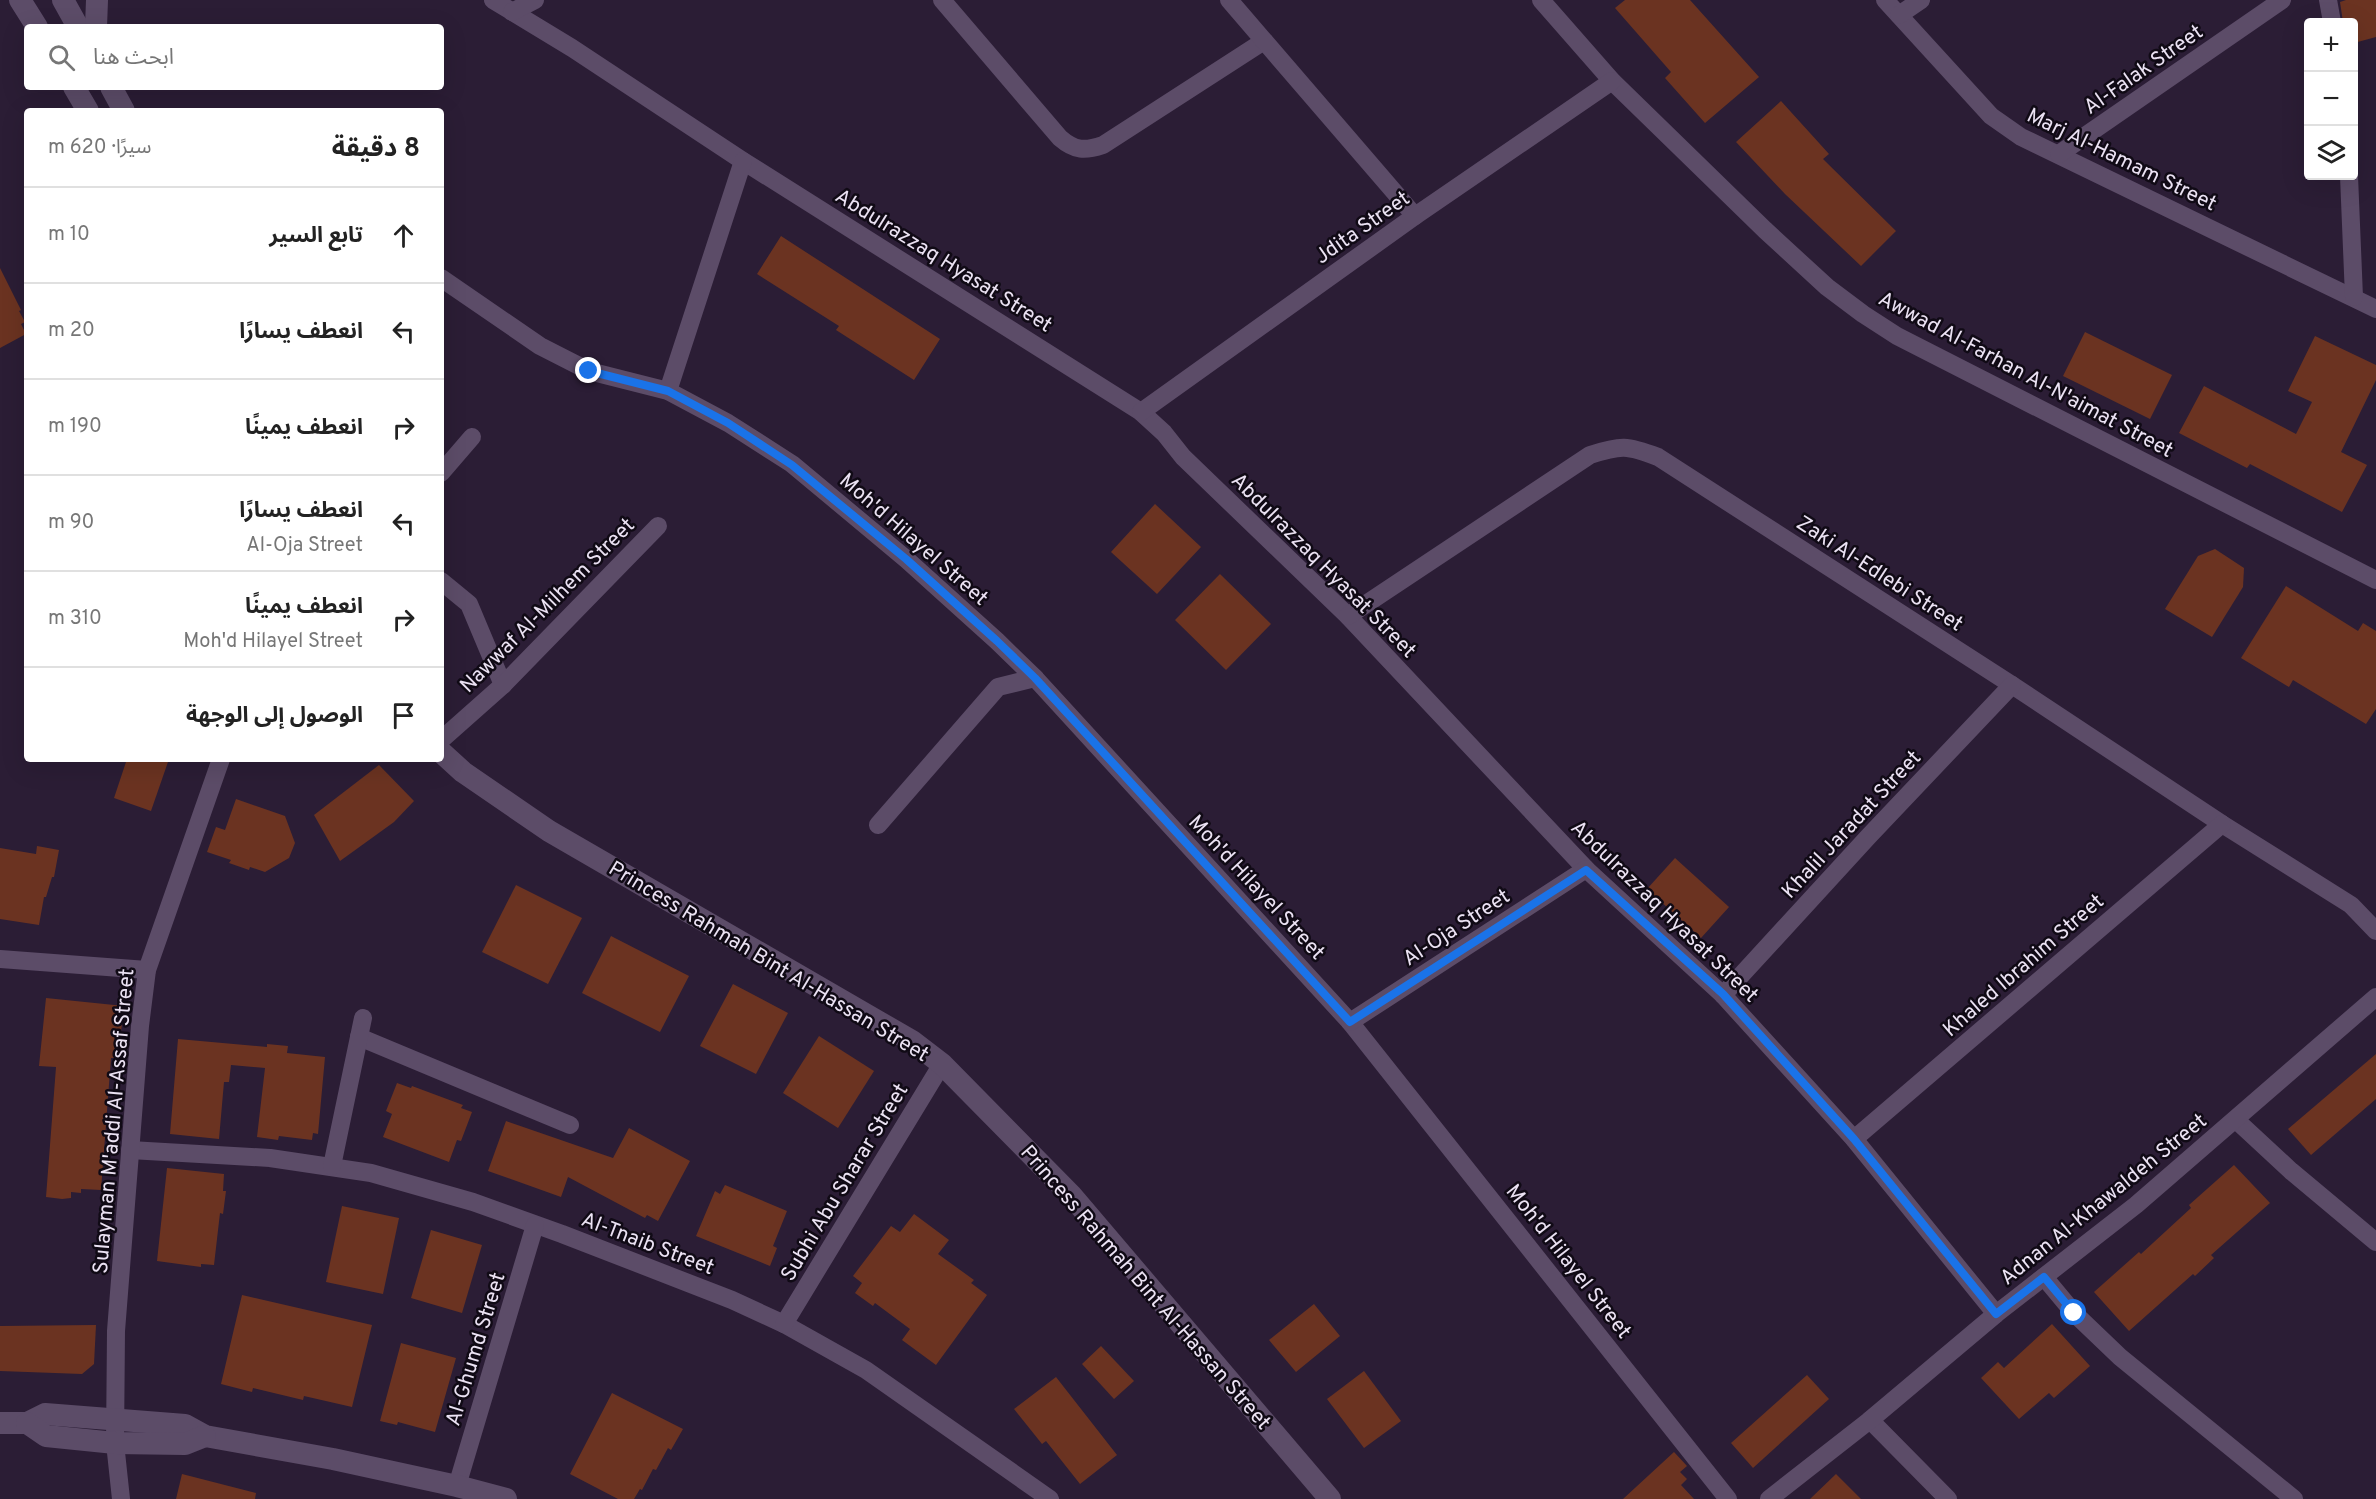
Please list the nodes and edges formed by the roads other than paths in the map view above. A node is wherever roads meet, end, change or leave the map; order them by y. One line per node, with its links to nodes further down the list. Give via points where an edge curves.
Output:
1 (63, 0): 17 (street)
2 (98, 0): 18 (street)
3 (493, 0): 13 (street, Abdulrazzaq Hyasat Street)
4 (535, 0): 13 (street)
5 (942, 0): 19 (street, via 1060,138 1078,150 1103,145)
6 (1229, 0): 19 (street)
7 (1541, 0): 20 (street, Awwad Al-Farhan Al-N'aimat Street)
8 (1885, 0): 14 (street, Marj Al-Hamam Street)
9 (1921, 0): 14 (street)
10 (2282, 0): 25 (street, Al-Falak Street)
11 (2328, 0): 15 (street)
12 (27, 2): 16 (street)
13 (512, 12): 26 (street, Abdulrazzaq Hyasat Street)
14 (1899, 15): 25 (street, Marj Al-Hamam Street, via 1991,117 2021,137)
15 (2331, 18)
16 (36, 24)
17 (76, 24)
18 (96, 24)
19 (1264, 40): 28 (street)
20 (1612, 81): 28 (street, Jdita Street); 37 (street, Awwad Al-Farhan Al-N'aimat Street, via 1765,230 1863,314 1897,336)
21 (76, 90): 23 (street)
22 (113, 90): 24 (street)
23 (86, 108)
24 (122, 108)
25 (2059, 154): 30 (street, Marj Al-Hamam Street)
26 (743, 161): 32 (street); 33 (street, Abdulrazzaq Hyasat Street)
27 (2349, 180): 30 (street)
28 (1415, 216): 33 (street, Jdita Street)
29 (444, 280): 32 (street, Moh'd Hilayel Street, via 540,346 589,371)
30 (2354, 297): 31 (street, Marj Al-Hamam Street)
31 (2376, 309)
32 (668, 391): 40 (street, Moh'd Hilayel Street, via 728,423 792,465 906,559)
33 (1141, 412): 39 (street, Abdulrazzaq Hyasat Street)
34 (472, 437): 35 (street)
35 (444, 470)
36 (658, 526): 41 (street, Nawwaf Al-Milhem Street)
37 (2376, 580)
38 (444, 583): 41 (street, via 469,604)
39 (1348, 616): 42 (street, Zaki Al-Edlebi Street, via 1563,471 1590,455 1617,446 1658,457); 48 (street, Abdulrazzaq Hyasat Street)
40 (1035, 678): 47 (street, via 998,687); 55 (street, Moh'd Hilayel Street)
41 (503, 684): 43 (street, Nawwaf Al-Milhem Street)
42 (2013, 686): 46 (street, Zaki Al-Edlebi Street); 52 (street, Khalil Jaradat Street)
43 (444, 737)
44 (444, 755): 57 (street, Princess Rahmah Bint Al-Hassan Street, via 549,831 912,1041)
45 (220, 762): 51 (street, Sulayman M'addi Al-Assaf Street)
46 (2222, 824): 49 (street, Zaki Al-Edlebi Street, via 2351,905); 60 (street, Khaled Ibrahim Street)
47 (878, 825)
48 (1586, 870): 52 (street, Abdulrazzaq Hyasat Street); 55 (street, Al-Oja Street)
49 (2376, 931)
50 (0, 959): 51 (street)
51 (147, 970): 61 (street, Sulayman M'addi Al-Assaf Street)
52 (1723, 994): 60 (street, Abdulrazzaq Hyasat Street)
53 (2376, 997): 58 (street, Adnan Al-Khawaldeh Street)
54 (363, 1018): 56 (street)
55 (1350, 1022): 79 (street, Moh'd Hilayel Street)
56 (359, 1037): 59 (street); 62 (street)
57 (942, 1064): 67 (street, Subhi Abu Sharar Street); 78 (street, Princess Rahmah Bint Al-Hassan Street, via 1071,1195)
58 (2236, 1120): 64 (street); 65 (street, Adnan Al-Khawaldeh Street)
59 (570, 1125)
60 (1854, 1139): 66 (street, Abdulrazzaq Hyasat Street)
61 (130, 1150): 62 (street, Al-Tnaib Street, via 270,1158); 68 (street, Sulayman M'addi Al-Assaf Street, via 116,1331)
62 (332, 1166): 63 (street, Al-Tnaib Street, via 417,1185)
63 (535, 1225): 67 (street, Al-Tnaib Street, via 711,1291); 74 (street, Al-Ghumd Street)
64 (2376, 1242)
65 (2044, 1277): 66 (street, Adnan Al-Khawaldeh Street); 82 (street, via 2074,1313 2120,1357)
66 (1996, 1314): 69 (street, Adnan Al-Khawaldeh Street)
67 (784, 1324): 77 (street, Al-Tnaib Street, via 866,1370)
68 (115, 1419): 71 (street, via 45,1414); 72 (street, via 185,1425); 73 (street, Sulayman M'addi Al-Assaf Street)
69 (1870, 1420): 80 (street, Adnan Al-Khawaldeh Street); 81 (street)
70 (0, 1423): 71 (street)
71 (27, 1423): 73 (street, via 46,1436)
72 (205, 1436): 73 (street, via 185,1444); 74 (street)
73 (115, 1443): 75 (street, Sulayman M'addi Al-Assaf Street)
74 (457, 1486): 76 (street)
75 (122, 1499)
76 (506, 1499)
77 (1050, 1499)
78 (1330, 1499)
79 (1728, 1499)
80 (1769, 1499)
81 (1948, 1499)
82 (2294, 1499)

